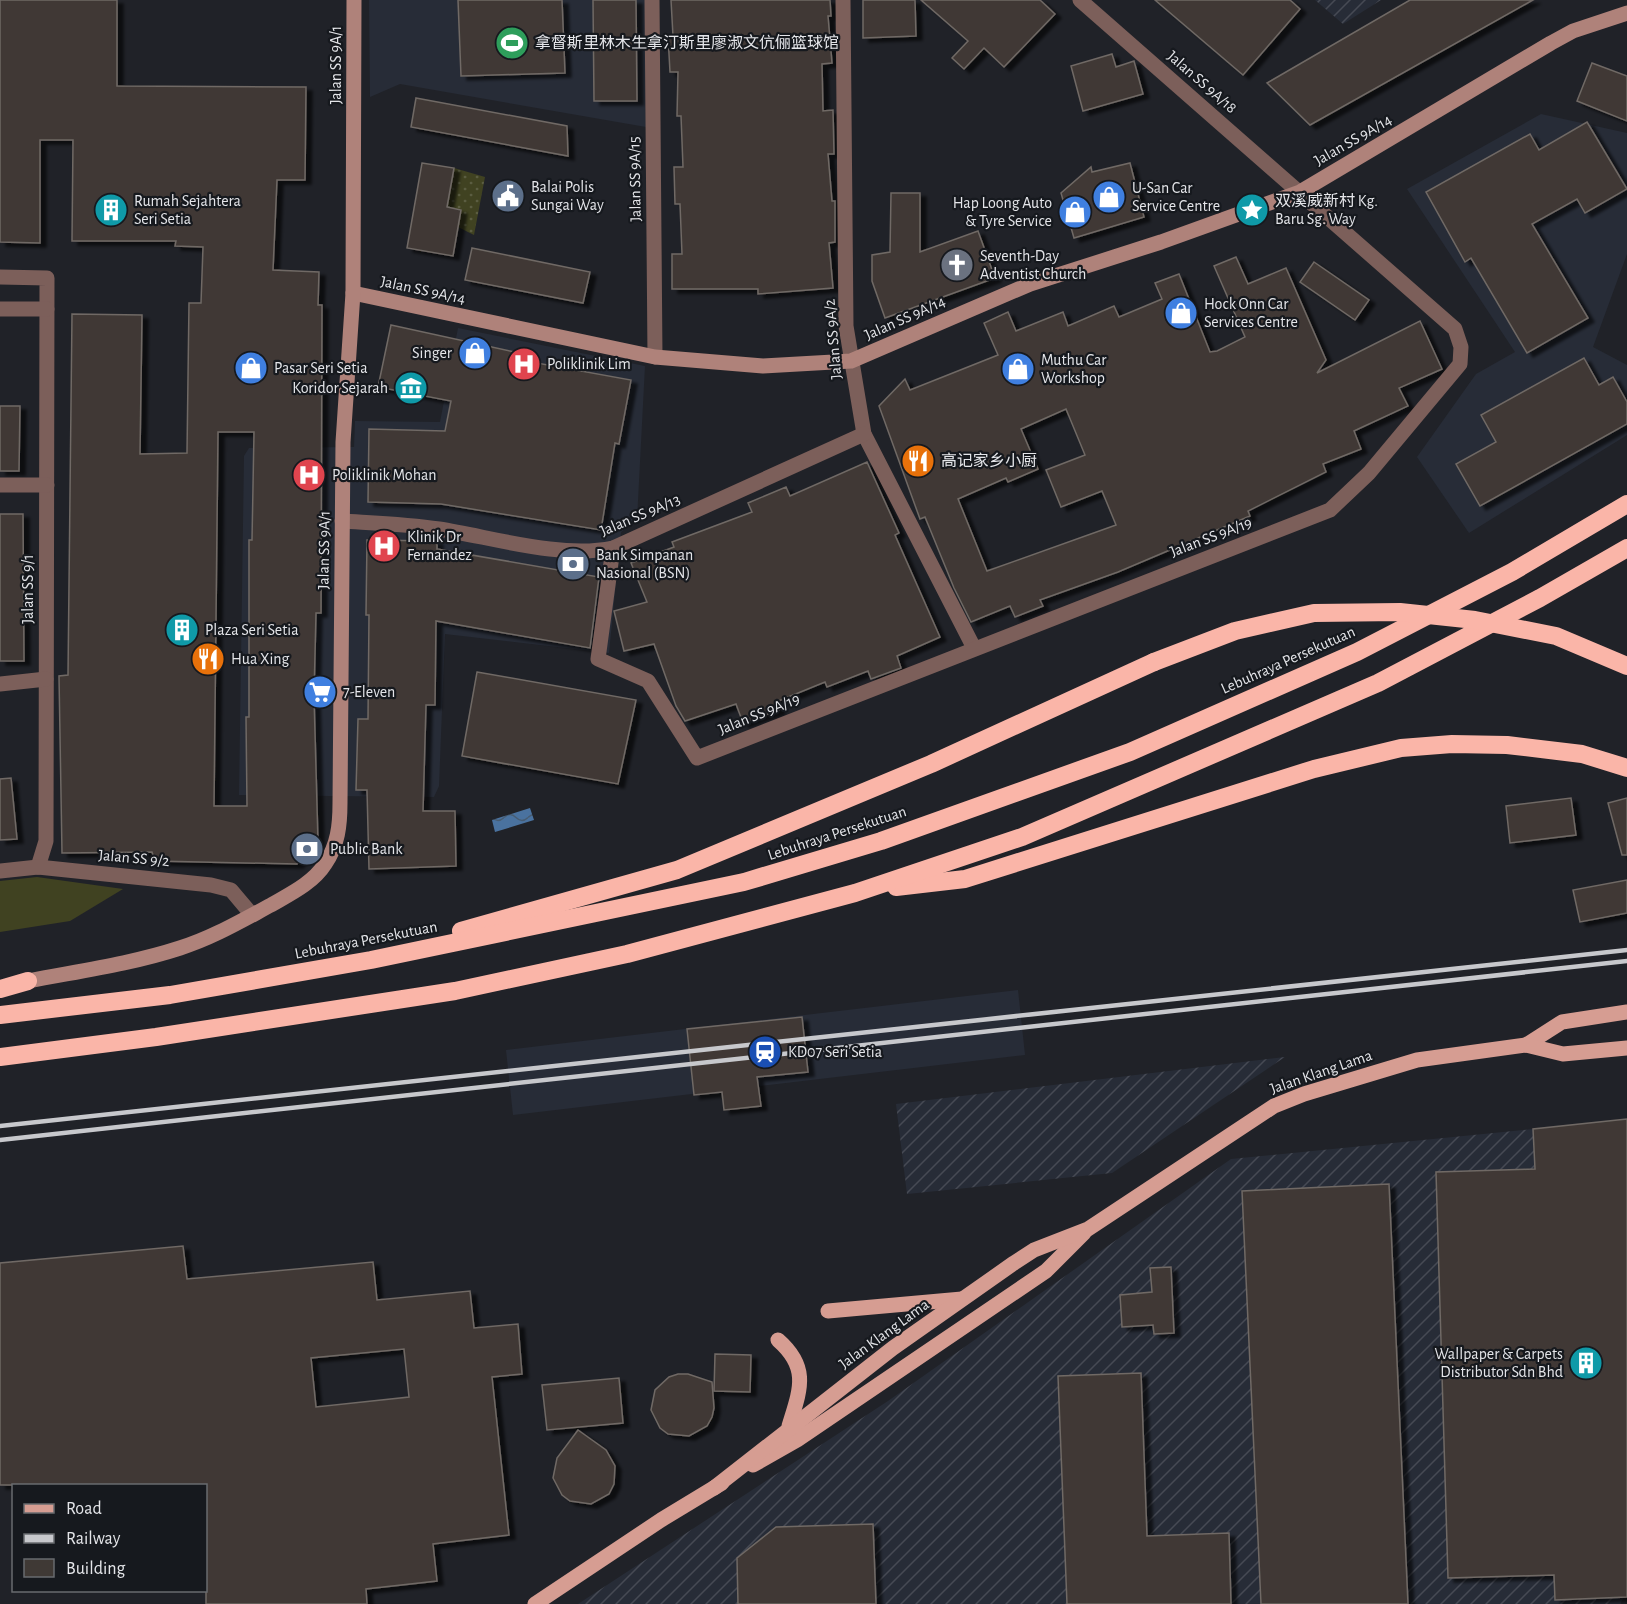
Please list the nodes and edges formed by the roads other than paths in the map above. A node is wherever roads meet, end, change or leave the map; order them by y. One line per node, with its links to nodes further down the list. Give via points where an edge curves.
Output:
1 (354, 0): 8 (street, Jalan SS 9A/1)
2 (652, 0): 11 (street, Jalan SS 9A/15)
3 (843, 0): 12 (street, Jalan SS 9A/2, via 846,326)
4 (1080, 0): 6 (street, Jalan SS 9A/18)
5 (1627, 14): 6 (street, Jalan SS 9A/14, via 1558,39)
6 (1300, 192): 12 (street, Jalan SS 9A/14, via 1030,284); 20 (street, Jalan SS 9A/19, via 1455,329 1461,346 1460,364 1368,473 1330,510)
7 (0, 277): 10 (street, Jalan SS 9/1, via 47,278)
8 (353, 293): 11 (street, Jalan SS 9A/14); 17 (street, Jalan SS 9A/1)
9 (0, 309): 10 (street)
10 (47, 309): 15 (street, Jalan SS 9/1)
11 (655, 357): 12 (street, Jalan SS 9A/14, via 763,366)
12 (850, 361): 13 (street, Jalan SS 9A/2)
13 (864, 434): 19 (street, Jalan SS 9A/13); 20 (street, Jalan SS 9A/2)
14 (0, 485): 15 (street)
15 (47, 485): 22 (street, Jalan SS 9/1)
16 (1627, 504): 29 (highway, Lebuhraya Persekutuan, via 1512,573 1357,652 1130,752 881,841 744,882)
17 (342, 521): 19 (street, Jalan SS 9A/13, via 438,529 593,552); 28 (street, Jalan SS 9A/1, via 340,827 329,858 313,879)
18 (1627, 548): 27 (highway, via 1378,683 1022,837)
19 (612, 549): 20 (street, Jalan SS 9A/19, via 598,659 648,681 698,758)
20 (974, 648)
21 (1627, 666): 29 (highway, bridge, via 1556,636 1400,612 1314,614 1235,631 1154,662 931,764 677,870)
22 (46, 679): 23 (street); 25 (street, Jalan SS 9/1, via 46,841)
23 (0, 684)
24 (1627, 768): 27 (highway, via 1582,754 1507,745 1401,748 1314,769 965,879)
25 (38, 867): 26 (street, Jalan SS 9/2); 28 (street, Jalan SS 9/2, via 211,885 231,890)
26 (0, 871)
27 (855, 892): 36 (highway, via 627,954 455,991)
28 (252, 915): 30 (street, via 182,948)
29 (371, 960): 33 (highway, Lebuhraya Persekutuan, via 171,995)
30 (28, 981): 31 (highway)
31 (0, 988)
32 (1627, 1012): 34 (main road, Jalan Klang Lama, via 1562,1022)
33 (0, 1015)
34 (1526, 1045): 35 (main road, Jalan Klang Lama, via 1563,1054); 37 (main road, Jalan Klang Lama, via 1417,1060 1274,1106)
35 (1627, 1048)
36 (0, 1057)
37 (1088, 1228): 38 (main road, Jalan Klang Lama, via 1034,1250); 42 (main road, Jalan Klang Lama, via 1047,1271 797,1440)
38 (965, 1299): 39 (main road); 41 (main road, Jalan Klang Lama)
39 (828, 1311)
40 (778, 1340): 41 (main road, via 790,1350 799,1367 801,1387)
41 (789, 1426): 42 (main road, Jalan Klang Lama)
42 (714, 1488): 43 (main road, Jalan Klang Lama)
43 (535, 1604)

